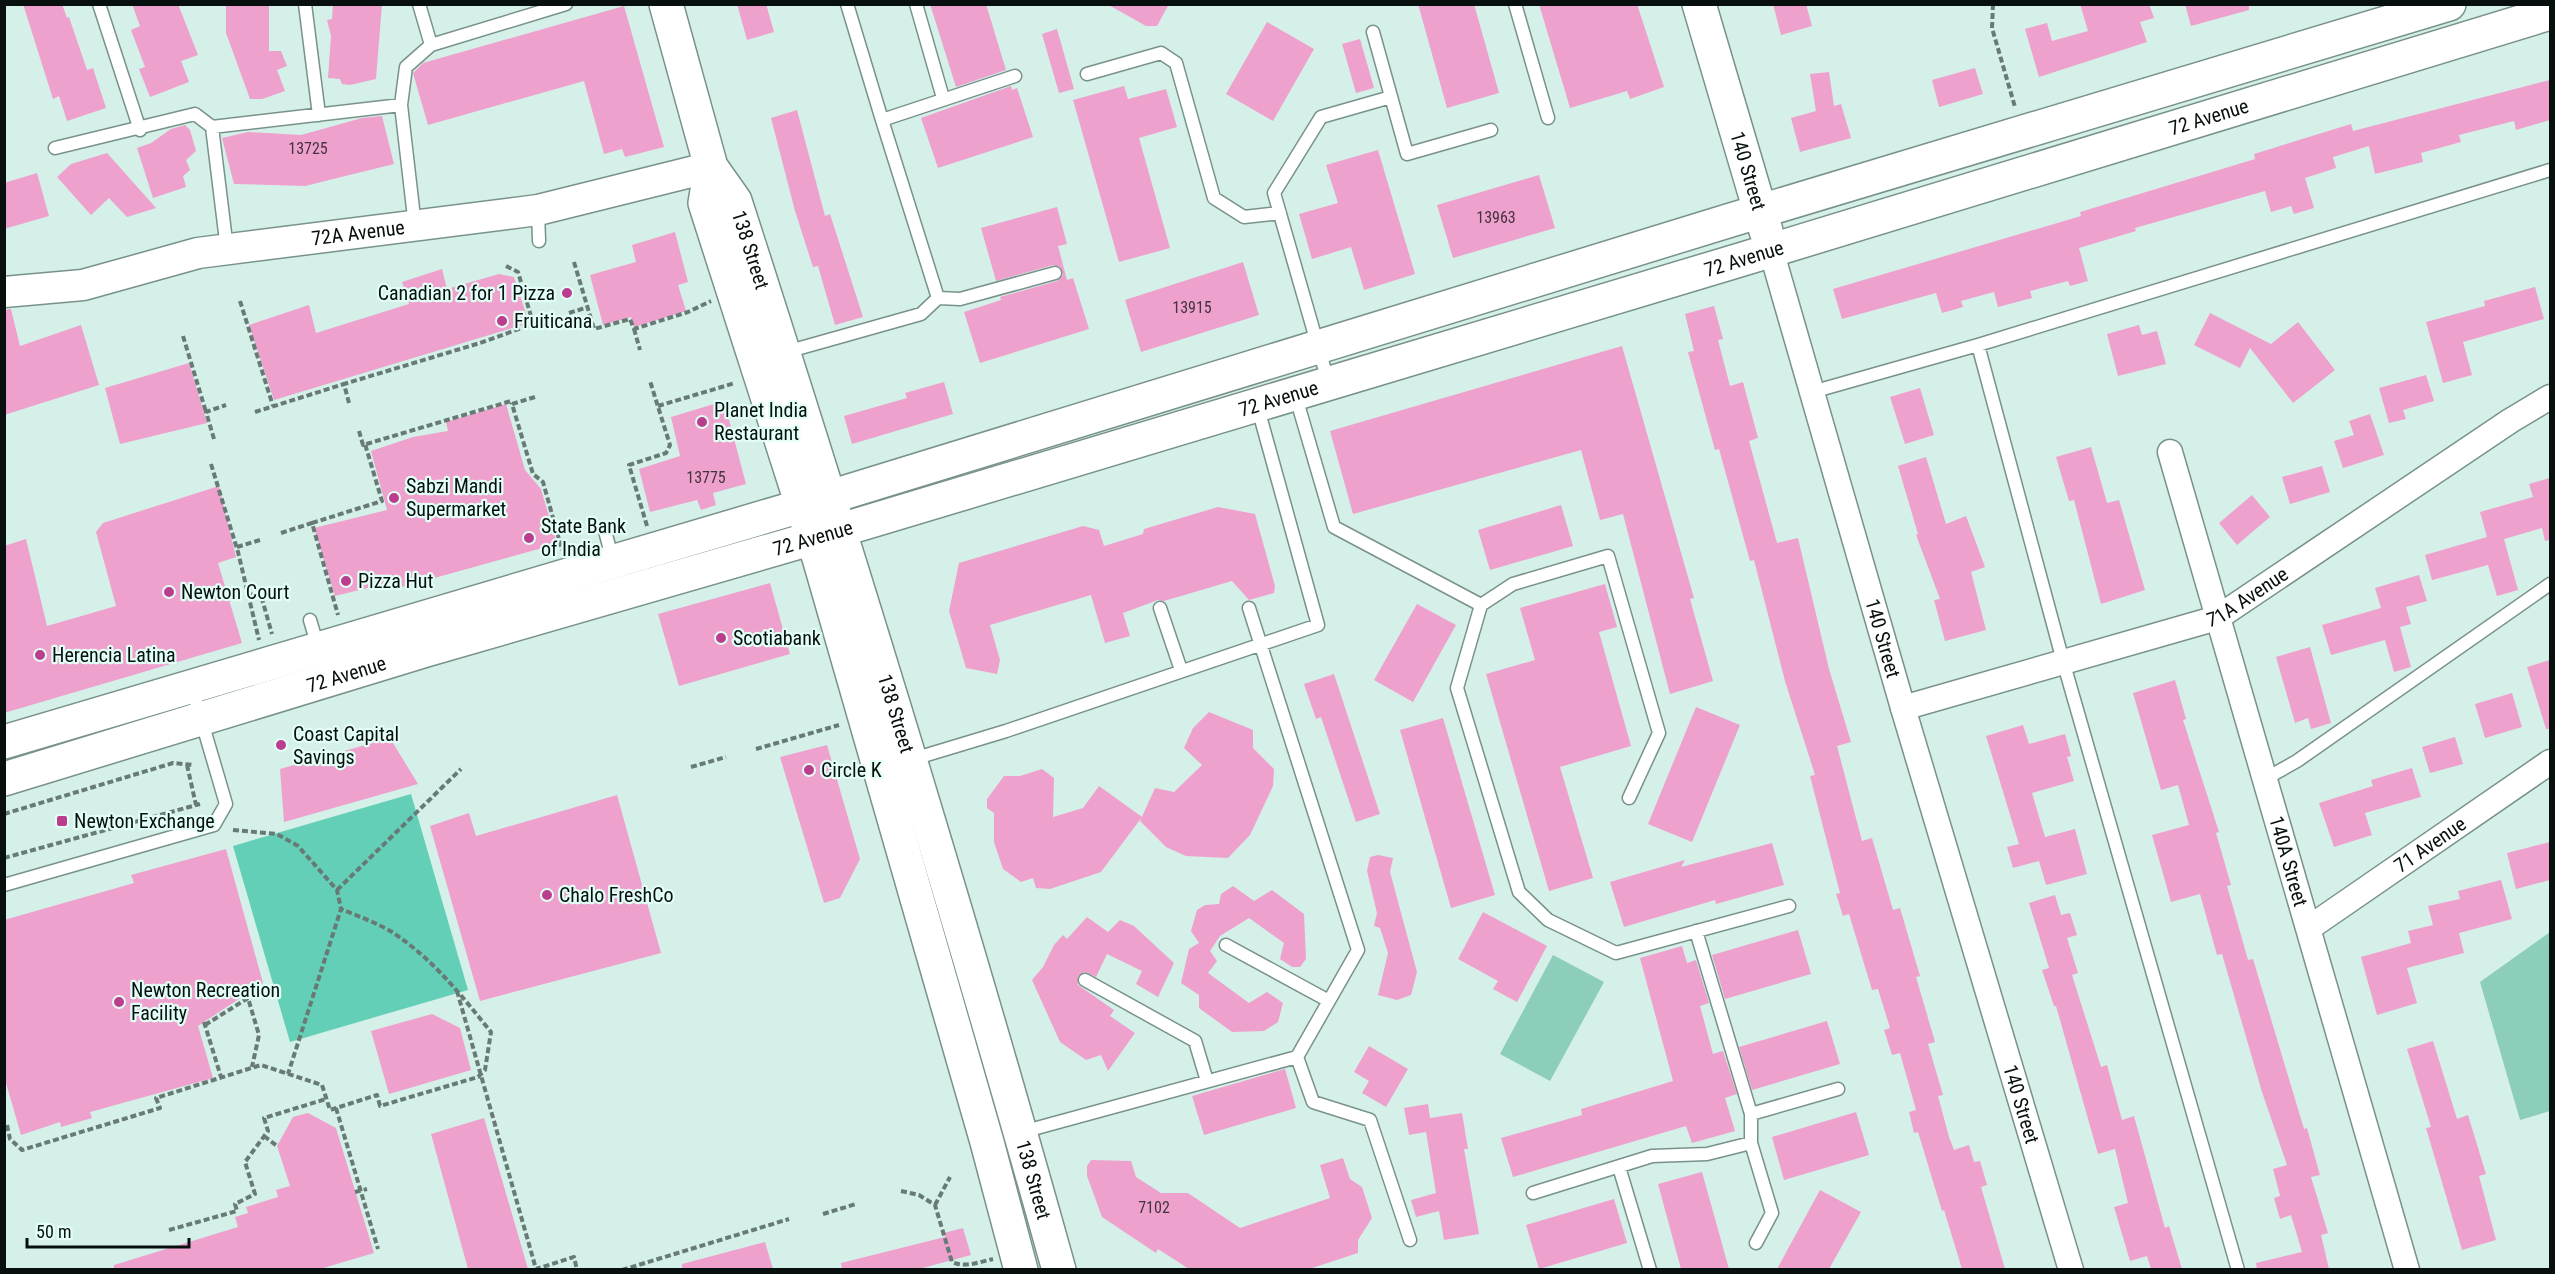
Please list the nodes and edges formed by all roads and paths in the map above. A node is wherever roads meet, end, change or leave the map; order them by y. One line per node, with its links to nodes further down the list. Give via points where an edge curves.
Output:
1 (99, 4): 25 (lane)
2 (305, 4): 20 (lane)
3 (419, 4): 14 (lane)
4 (566, 4): 14 (lane)
5 (666, 4): 28 (main road, 138 Street)
6 (848, 4): 23 (lane)
7 (916, 4): 18 (lane)
8 (1515, 4): 22 (lane)
9 (1699, 4): 31 (main road, 140 Street)
10 (1994, 4): 21 (path, via 1992,28)
11 (2449, 4): 31 (main road, 72 Avenue)
12 (2550, 13): 36 (main road, 72 Avenue)
13 (1373, 32): 17 (lane)
14 (431, 45): 19 (lane, via 406,67)
15 (1087, 74): 32 (lane, via 1161,53 1176,63 1214,198 1244,217)
16 (1014, 76): 18 (lane)
17 (1391, 97): 26 (lane, via 1407,154); 32 (lane, via 1321,117 1274,192)
18 (943, 98): 23 (lane)
19 (401, 105): 20 (lane); 33 (lane)
20 (319, 115): 24 (lane)
21 (2017, 116)
22 (1548, 118)
23 (882, 120): 41 (lane)
24 (213, 127): 25 (lane, via 195,114); 35 (lane)
25 (140, 130): 27 (lane)
26 (1491, 130)
27 (56, 148)
28 (711, 167): 30 (street, 72A Avenue); 53 (main road, 138 Street, via 735,201); 75 (main road, 138 Street, via 705,204)
29 (2550, 170): 50 (lane)
30 (538, 210): 33 (street, 72A Avenue); 34 (lane)
31 (1761, 211): 36 (main road, 140 Street); 51 (main road, 72 Avenue)
32 (1280, 213): 51 (lane)
33 (415, 226): 35 (street, 72A Avenue)
34 (539, 241)
35 (227, 250): 40 (street, 72A Avenue, via 198,253 82,285)
36 (1771, 250): 56 (main road, 72 Avenue); 59 (street, 140 Street)
37 (574, 262): 44 (path)
38 (506, 266): 47 (path, via 518,272)
39 (1055, 273): 41 (lane, via 960,299)
40 (4, 292)
41 (938, 297): 53 (lane, via 921,314)
42 (714, 300): 48 (path)
43 (240, 301): 66 (path)
44 (588, 308): 45 (path); 48 (path, via 594,329 630,319)
45 (569, 313)
46 (544, 320): 47 (path)
47 (533, 323): 57 (path, via 534,326)
48 (634, 328): 52 (path)
49 (183, 336): 68 (path)
50 (1978, 345): 59 (lane); 95 (lane)
51 (1318, 347): 56 (lane); 75 (main road, 72 Avenue)
52 (640, 350)
53 (784, 352): 75 (main road, 138 Street)
54 (650, 381): 67 (path)
55 (739, 382): 67 (path)
56 (1329, 382): 58 (main road, 72 Avenue)
57 (344, 384): 62 (path); 66 (path)
58 (1295, 392): 64 (main road, 72 Avenue); 85 (lane, via 1335,527)
59 (1812, 392): 98 (street, 140 Street)
60 (535, 397): 63 (path)
61 (2550, 397): 88 (street, 71A Avenue)
62 (349, 403)
63 (512, 404): 72 (path, via 511,401); 82 (path, via 533,474 543,482)
64 (1256, 404): 79 (main road, 72 Avenue); 93 (lane, via 1318,625)
65 (225, 405): 68 (path)
66 (273, 406): 69 (path)
67 (658, 406): 77 (path, via 670,445 666,453 629,465)
68 (206, 412): 71 (path)
69 (255, 412)
70 (359, 431): 72 (path)
71 (214, 439)
72 (365, 444): 76 (path, via 382,501)
73 (2170, 452): 88 (street, 140A Street)
74 (211, 464): 81 (path)
75 (816, 501): 79 (main road, 138 Street); 94 (main road, 72 Avenue, via 609,547)
76 (312, 523): 78 (path); 90 (path)
77 (647, 528)
78 (281, 533)
79 (827, 534): 97 (main road, 72 Avenue); 103 (main road, 138 Street); 156 (main road, 138 Street, via 987,1142)
80 (260, 540): 81 (path)
81 (237, 547): 84 (path)
82 (563, 554)
83 (2550, 584): 109 (lane, via 2297,761)
84 (248, 596): 91 (path, via 260,592); 92 (path)
85 (1481, 605): 111 (lane, via 1513,584 1608,556 1659,733); 120 (lane, via 1457,688 1519,892 1548,920 1616,953)
86 (1160, 608): 96 (lane)
87 (1250, 608): 93 (lane)
88 (2217, 618): 95 (street, 71A Avenue); 109 (street, 140A Street)
89 (310, 620): 94 (lane)
90 (340, 621)
91 (274, 641)
92 (260, 645)
93 (1263, 645): 96 (lane); 124 (lane, via 1358,950)
94 (319, 651): 97 (main road, 72 Avenue)
95 (2063, 661): 98 (street, 71A Avenue); 162 (lane)
96 (1181, 670): 103 (lane)
97 (196, 704): 100 (main road, 72 Avenue); 110 (main road, 72 Avenue); 115 (lane, via 226,804 214,825)
98 (1903, 708): 161 (street, 140 Street)
99 (843, 724): 101 (path)
100 (4, 742)
101 (756, 749)
102 (726, 757): 107 (path)
103 (909, 760): 138 (main road, 138 Street)
104 (2550, 762): 119 (street, 71 Avenue)
105 (187, 765): 106 (path); 112 (path, via 173,763); 114 (path, via 198,804)
106 (193, 765)
107 (692, 767)
108 (461, 769): 116 (path)
109 (2265, 778): 119 (street, 140A Street)
110 (4, 779)
111 (1629, 798)
112 (4, 814)
113 (232, 830): 116 (path, via 277,834 298,846)
114 (4, 858)
115 (4, 885)
116 (337, 890): 118 (path)
117 (1789, 906): 120 (lane)
118 (342, 909): 123 (path, via 391,932 439,968); 127 (path)
119 (2309, 928): 163 (street, 140A Street)
120 (1696, 931): 135 (lane)
121 (1226, 945): 124 (lane)
122 (1084, 980): 130 (lane, via 1195,1041)
123 (456, 989): 128 (path); 128 (path, via 491,1032)
124 (1329, 1001): 125 (lane)
125 (1297, 1057): 130 (lane); 153 (lane, via 1312,1102 1370,1120)
126 (251, 1068): 127 (path, via 261,1065); 129 (path); 129 (path, via 259,1035 248,998 204,1024)
127 (288, 1074): 132 (path, via 322,1085)
128 (481, 1074): 134 (path, via 380,1106 377,1095); 157 (path, via 536,1269 574,1257)
129 (221, 1077): 133 (path, via 156,1098)
130 (1207, 1081): 138 (lane)
131 (1838, 1089): 135 (lane)
132 (326, 1099): 134 (path, via 330,1110); 139 (path, via 264,1118 268,1131)
133 (159, 1108): 136 (path); 137 (path, via 22,1150 10,1138)
134 (336, 1108): 146 (path)
135 (1752, 1114): 140 (lane)
136 (161, 1116)
137 (7, 1125)
138 (1021, 1132): 159 (main road, 138 Street)
139 (264, 1136): 141 (path); 152 (path, via 245,1162 255,1194 235,1204 237,1211)
140 (1751, 1143): 142 (lane, via 1707,1154 1652,1156); 154 (lane, via 1772,1214)
141 (277, 1146)
142 (1619, 1167): 147 (lane); 160 (lane)
143 (950, 1177): 149 (path)
144 (367, 1189): 146 (path)
145 (901, 1191): 149 (path, via 919,1195)
146 (358, 1192): 155 (path)
147 (1533, 1193)
148 (856, 1204): 150 (path)
149 (935, 1205): 156 (path, via 952,1262)
150 (823, 1214)
151 (789, 1219): 158 (path)
152 (169, 1230)
153 (1410, 1240)
154 (1756, 1243)
155 (378, 1249)
156 (1010, 1264)
157 (577, 1269)
158 (622, 1269)
159 (1059, 1269)
160 (1650, 1269)
161 (2071, 1269)
162 (2238, 1269)
163 (2407, 1269)

